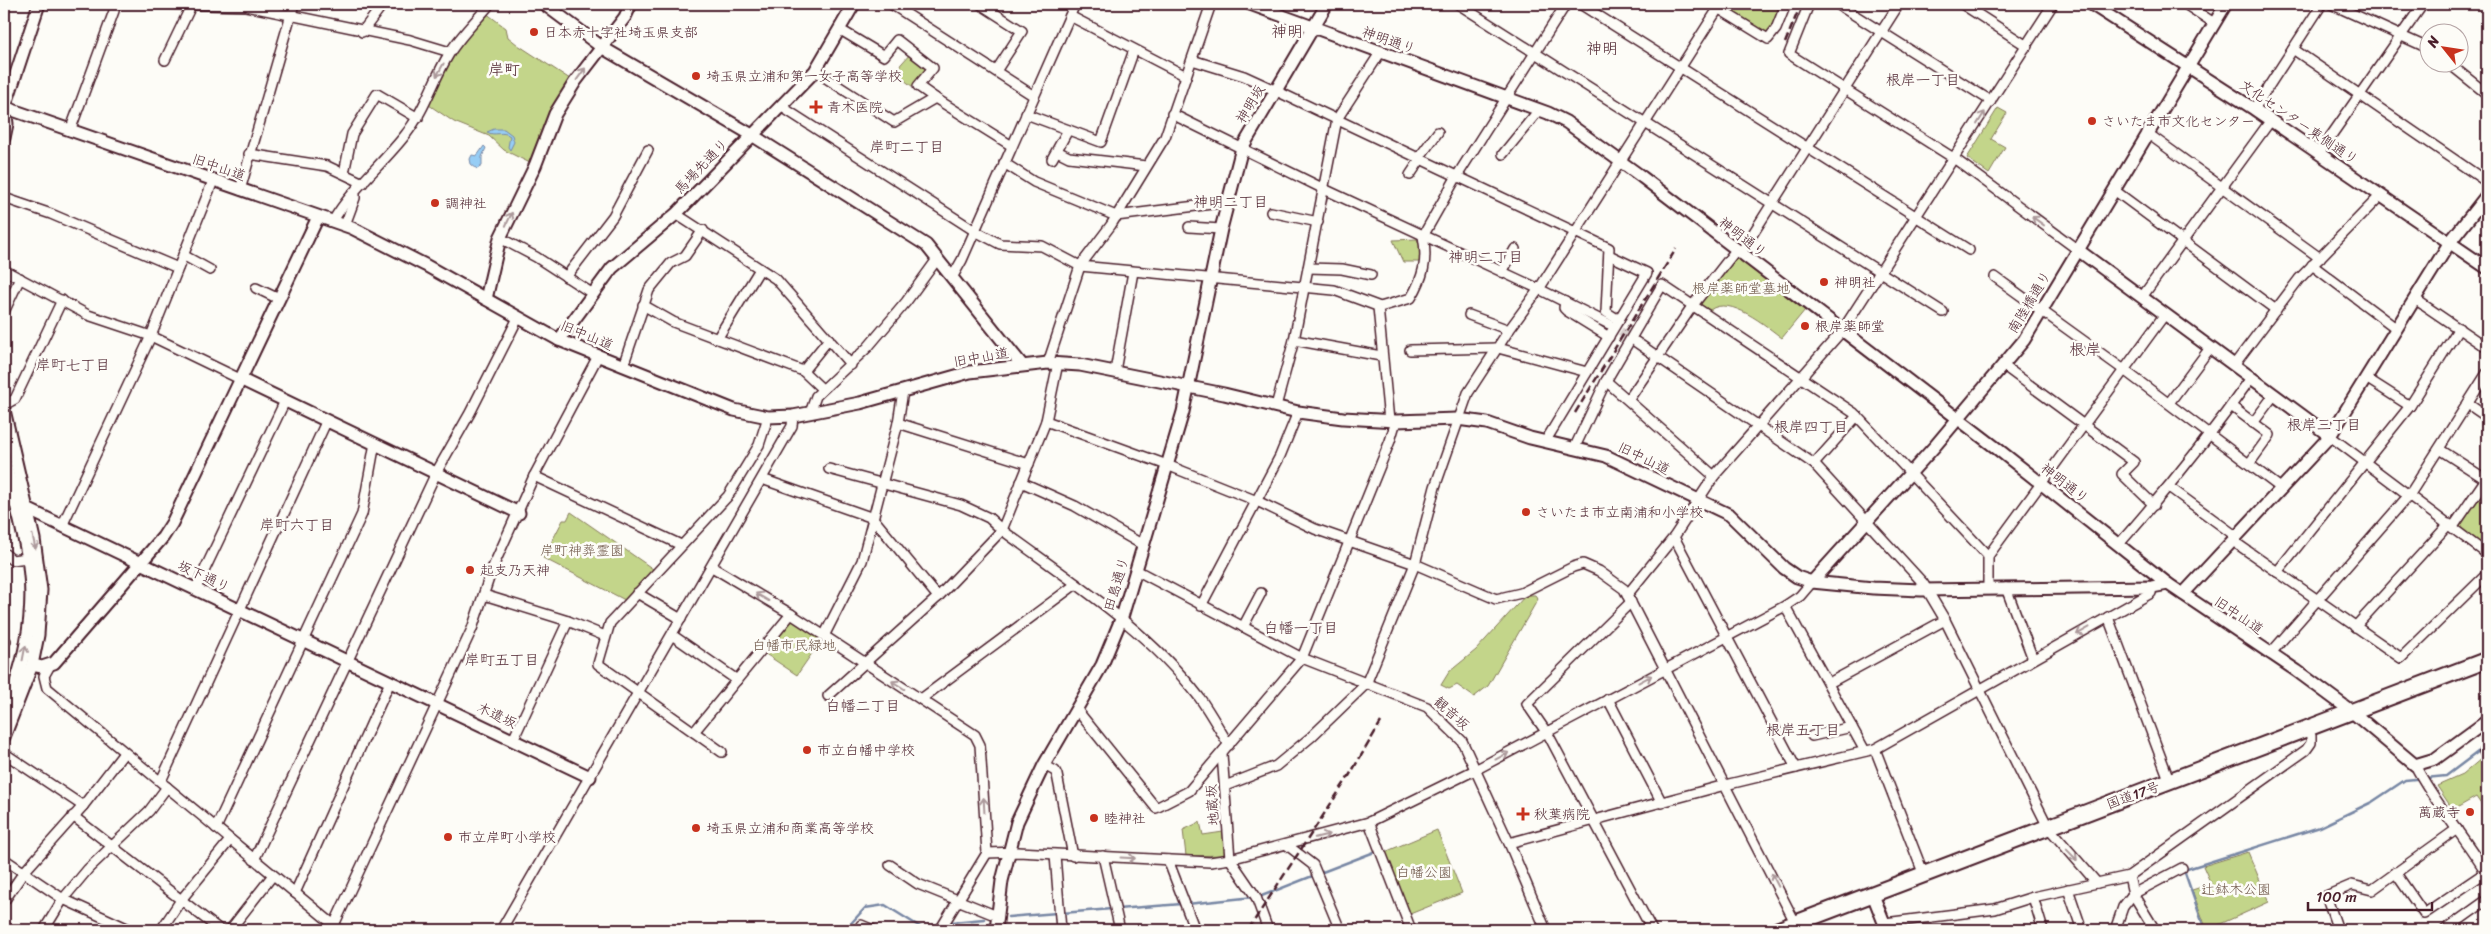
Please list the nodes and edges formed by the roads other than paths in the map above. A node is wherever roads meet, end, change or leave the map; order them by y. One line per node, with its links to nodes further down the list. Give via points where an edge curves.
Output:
1 (39, 4): 67 (street)
2 (114, 4): 77 (street)
3 (170, 4): 33 (street)
4 (216, 4): 33 (street); 34 (street, via 246,6)
5 (294, 4): 34 (street)
6 (382, 4): 40 (street)
7 (490, 4): 47 (street)
8 (544, 4): 44 (street)
9 (630, 4): 44 (street, via 625,17)
10 (854, 4): 38 (street, 馬場先通り)
11 (891, 4): 55 (street)
12 (980, 4): 55 (street, via 1022,31)
13 (1211, 4): 51 (street)
14 (1250, 4): 37 (street, 神明通り)
15 (1327, 4): 37 (street, 神明坂)
16 (1458, 4): 49 (street)
17 (1566, 4): 49 (street)
18 (1580, 4): 52 (street)
19 (1786, 4): 32 (street, via 1768,40)
20 (1810, 4): 58 (street, via 1789,54)
21 (1837, 4): 39 (street)
22 (1899, 4): 39 (street)
23 (1962, 4): 43 (street)
24 (2053, 4): 43 (street)
25 (2091, 4): 53 (street, 文化センター東側通り)
26 (2185, 4): 36 (street)
27 (2226, 4): 36 (street, 南陸橋通り)
28 (2322, 4): 45 (street)
29 (2331, 4): 41 (street)
30 (2423, 4): 41 (street)
31 (1073, 5): 35 (street)
32 (1717, 5): 52 (street)
33 (192, 6): 50 (street)
34 (290, 16): 40 (street); 87 (street)
35 (1070, 16): 46 (street); 61 (street)
36 (2214, 22): 53 (street, 南陸橋通り)
37 (1312, 28): 48 (street, 神明通り); 59 (street, 神明坂)
38 (839, 29): 54 (street, 馬場先通り); 63 (street, via 884,56 897,40 934,68 918,86)
39 (1881, 31): 58 (street); 65 (street)
40 (362, 32): 47 (street, via 410,40)
41 (2400, 36): 42 (street); 62 (street)
42 (2418, 44)
43 (2027, 46): 65 (street)
44 (603, 48): 80 (street); 126 (street, one-way to 44, via 535,166 555,114 575,82)
45 (2293, 49): 62 (street); 68 (street)
46 (1134, 50): 57 (street); 76 (street, via 1102,142)
47 (450, 52): 72 (street, one-way to 72, via 429,89)
48 (1380, 53): 64 (street, 神明通り); 73 (street)
49 (1534, 53): 64 (street); 75 (street)
50 (165, 60)
51 (1192, 60): 57 (street); 59 (street, via 1244,76)
52 (1682, 66): 75 (street); 84 (street)
53 (2188, 66): 68 (street, 文化センター東側通り); 79 (street, 南陸橋通り)
54 (815, 71): 63 (street, via 894,122); 66 (street, 馬場先通り)
55 (996, 71): 61 (street)
56 (2460, 72): 60 (street)
57 (1186, 76): 71 (street)
58 (1845, 89): 84 (street); 92 (street)
59 (1275, 90): 73 (street); 83 (street, 神明坂)
60 (2487, 94)
61 (1034, 96): 70 (street)
62 (2361, 96): 89 (street); 100 (street)
63 (935, 98): 82 (street)
64 (1505, 98): 69 (street, 神明通り); 98 (street)
65 (1991, 101): 92 (street, one-way to 65)
66 (782, 106): 80 (street, 馬場先通り); 123 (street)
67 (4, 108): 77 (street, 旧中山道); 81 (street, via 7,124)
68 (2254, 109): 74 (street, 文化センター東側通り)
69 (1538, 110): 88 (street); 93 (street, 神明通り, via 1566,122)
70 (1026, 114): 76 (street); 82 (street)
71 (1172, 114): 83 (street); 95 (street, via 1165,138)
72 (418, 118): 96 (street, via 377,94 352,134); 101 (street)
73 (1337, 120): 91 (street); 103 (street)
74 (2271, 120): 89 (street, 文化センター東側通り); 102 (street)
75 (1645, 124): 93 (street); 111 (street)
76 (1068, 130): 86 (street)
77 (70, 131): 99 (street, 旧中山道)
78 (1438, 132): 91 (street)
79 (2147, 133): 102 (street); 105 (street, 南陸橋通り)
80 (752, 135): 113 (street, 馬場先通り); 135 (street, via 926,245)
81 (4, 138)
82 (1012, 146): 94 (street)
83 (1242, 148): 103 (street); 110 (street, 神明坂)
84 (1808, 148): 111 (street); 116 (street)
85 (648, 150): 150 (street, via 613,216)
86 (1057, 151): 90 (street); 95 (street, via 1069,158)
87 (250, 154): 96 (street, via 327,166); 104 (street)
88 (1503, 154)
89 (2319, 154): 107 (street, 文化センター東側通り)
90 (1052, 159)
91 (1419, 159): 97 (street); 98 (street)
92 (1954, 159): 116 (street); 131 (street, one-way to 92)
93 (1620, 162): 124 (street); 132 (street, 神明通り)
94 (1004, 163): 115 (street, via 1034,182); 123 (street)
95 (1146, 166): 115 (street)
96 (344, 174): 101 (street)
97 (1410, 175)
98 (1456, 176): 124 (street); 125 (street)
99 (212, 181): 104 (street, 旧中山道); 133 (street)
100 (2487, 182)
101 (363, 183): 106 (street)
102 (2224, 186): 127 (street); 136 (street)
103 (1324, 189): 118 (street); 125 (street)
104 (240, 190): 114 (street, 旧中山道)
105 (2114, 190): 127 (street); 131 (street, 南陸橋通り)
106 (354, 192): 117 (street); 119 (street, via 355,198)
107 (2381, 195): 128 (street, 文化センター東側通り); 136 (street)
108 (4, 198): 139 (street, via 51,214)
109 (2486, 198): 128 (street)
110 (1228, 202): 115 (street); 121 (street, 神明坂)
111 (1772, 204): 132 (street); 147 (street)
112 (1271, 212): 118 (street)
113 (676, 214): 122 (street); 157 (street, 馬場先通り, via 612,268)
114 (318, 216): 117 (street, 旧中山道); 159 (street)
115 (1116, 216): 138 (street)
116 (1917, 217): 130 (street); 147 (street)
117 (333, 222): 119 (street, 旧中山道)
118 (1318, 222): 140 (street)
119 (345, 225): 160 (street, 旧中山道, via 379,240)
120 (1189, 227): 121 (street)
121 (1221, 229): 153 (street, 田島通り)
122 (703, 230): 142 (street); 164 (street, via 686,256 671,263 658,278)
123 (975, 231): 138 (street, via 1000,244 1042,246); 149 (street)
124 (1576, 232): 134 (street, via 1609,248); 156 (street)
125 (1422, 236): 146 (street); 166 (street, via 1426,253 1422,279 1411,298)
126 (500, 238): 150 (street); 160 (street)
127 (2182, 242): 158 (street); 167 (street)
128 (2450, 242): 141 (street, 文化センター東側通り); 162 (street)
129 (1515, 250): 146 (street)
130 (1969, 250)
131 (2078, 250): 158 (street); 168 (street, 南陸橋通り)
132 (1738, 252): 165 (street); 179 (street, 神明通り)
133 (183, 255): 139 (street); 144 (street)
134 (1609, 255): 174 (street, via 1606,312); 174 (street, via 1647,273)
135 (938, 258): 149 (street); 195 (street, via 906,302)
136 (2320, 258): 137 (street)
137 (2312, 265): 167 (street); 177 (street)
138 (1080, 266): 145 (street); 194 (street)
139 (178, 268): 180 (street)
140 (1308, 268): 148 (street, via 1342,269); 154 (street)
141 (2487, 268)
142 (760, 269): 182 (street); 183 (street, via 776,279)
143 (4, 270): 152 (street)
144 (210, 270)
145 (1134, 272): 153 (street); 202 (street)
146 (1502, 272): 156 (street)
147 (1881, 272): 170 (street); 179 (street)
148 (1371, 275)
149 (953, 276): 196 (street)
150 (566, 277): 157 (street)
151 (1995, 277): 168 (street)
152 (20, 278): 161 (street); 169 (street)
153 (1212, 279): 154 (street); 210 (street, 田島通り)
154 (1305, 287): 166 (street, via 1334,290); 185 (street)
155 (256, 288): 159 (street)
156 (1539, 289): 163 (street); 178 (street)
157 (593, 294): 184 (street, 馬場先通り)
158 (2142, 297): 171 (street)
159 (279, 299): 208 (street)
160 (486, 299): 173 (street, 旧中山道)
161 (62, 300): 180 (street, via 88,315); 218 (street, via 15,399)
162 (2415, 300): 176 (street); 177 (street)
163 (1566, 302): 175 (street); 181 (street, via 1564,308)
164 (643, 305): 182 (street, via 673,322); 198 (street)
165 (1694, 305): 193 (street); 205 (street); 209 (street, via 1662,285)
166 (1378, 306): 192 (street)
167 (2276, 310): 197 (street)
168 (2042, 311): 199 (street, 南陸橋通り); 200 (street)
169 (4, 312)
170 (1943, 312)
171 (2165, 314): 188 (street); 200 (street)
172 (1469, 315): 178 (street)
173 (518, 318): 184 (street, 旧中山道); 251 (street)
174 (1619, 320): 181 (street)
175 (1609, 324)
176 (2459, 328): 189 (street); 221 (street)
177 (2397, 329): 207 (street)
178 (1509, 330): 187 (street)
179 (1842, 331): 205 (street); 230 (street, 神明通り)
180 (151, 336): 208 (street); 272 (street)
181 (1609, 337): 203 (street)
182 (717, 339): 201 (street)
183 (829, 339): 195 (street); 201 (street)
184 (559, 340): 191 (street, 旧中山道)
185 (1294, 340): 192 (street); 219 (street)
186 (1636, 342): 193 (street)
187 (1498, 348): 190 (street); 203 (street); 229 (street, via 1468,393)
188 (2210, 348): 197 (street); 216 (street)
189 (2487, 348)
190 (1410, 350)
191 (598, 356): 198 (street, 旧中山道); 253 (street)
192 (1382, 356): 233 (street)
193 (1657, 358): 214 (street); 237 (street)
194 (1053, 363): 196 (street, 旧中山道); 202 (street, 旧中山道); 232 (street)
195 (851, 365): 211 (street)
196 (1022, 365): 212 (street, 旧中山道, via 970,372)
197 (2234, 365): 206 (street)
198 (623, 366): 227 (street, 旧中山道, via 734,410)
199 (2004, 366): 230 (street, 南陸橋通り); 236 (street)
200 (2124, 370): 216 (street); 236 (street)
201 (803, 371): 211 (street)
202 (1115, 371): 210 (street, 旧中山道)
203 (1587, 372): 240 (street)
204 (2487, 373): 217 (street)
205 (1800, 378): 226 (street); 237 (street)
206 (2251, 378): 213 (street); 220 (street)
207 (2366, 378): 221 (street); 239 (street)
208 (240, 379): 215 (street); 284 (street, via 172,523)
209 (1606, 381): 214 (street); 242 (street)
210 (1189, 386): 219 (street, 旧中山道); 249 (street, 田島通り)
211 (822, 389): 224 (street)
212 (903, 391): 224 (street, 旧中山道); 234 (street)
213 (2274, 395): 235 (street); 239 (street)
214 (1629, 399): 254 (street)
215 (285, 401): 231 (street); 294 (street)
216 (2169, 404): 238 (street)
217 (2468, 404): 228 (street); 243 (street)
218 (4, 405)
219 (1276, 406): 223 (street, 旧中山道)
220 (2231, 406): 235 (street); 238 (street)
221 (2410, 406): 245 (street)
222 (4, 410): 267 (street)
223 (1298, 412): 233 (street, 旧中山道); 265 (street)
224 (810, 413): 225 (street, 旧中山道)
225 (792, 416): 227 (street, 旧中山道); 255 (street, via 792,426)
226 (1857, 416): 247 (street); 252 (street)
227 (768, 417): 278 (street, via 759,445 728,496)
228 (2487, 417)
229 (1457, 419): 233 (street, 旧中山道); 240 (street, 旧中山道, via 1487,423); 285 (street)
230 (1957, 419): 252 (street, 南陸橋通り); 258 (street, 神明通り)
231 (327, 420): 241 (street); 307 (street)
232 (1046, 421): 246 (street); 249 (street)
233 (1393, 421): 276 (street, via 1390,441)
234 (898, 423): 246 (street); 259 (street)
235 (2253, 423): 248 (street, via 2270,435)
236 (2083, 424): 258 (street); 266 (street, via 2134,462 2122,474)
237 (1758, 425): 247 (street); 254 (street)
238 (2211, 435): 248 (street); 260 (street)
239 (2330, 436): 245 (street); 261 (street)
240 (1545, 442): 242 (street, 旧中山道)
241 (375, 443): 251 (street); 320 (street, via 362,514)
242 (1574, 449): 264 (street, 旧中山道, via 1618,460 1666,486)
243 (2439, 449): 256 (street); 262 (street)
244 (4, 458): 267 (street)
245 (2365, 463): 262 (street); 288 (street)
246 (1029, 464): 257 (street)
247 (1814, 464): 270 (street)
248 (2249, 464): 261 (street)
249 (1167, 465): 265 (street); 279 (street, 田島通り)
250 (829, 469): 259 (street)
251 (436, 472): 268 (street); 325 (street)
252 (1910, 473): 270 (street, 南陸橋通り); 282 (street)
253 (534, 476): 268 (street); 278 (street)
254 (1714, 476): 264 (street)
255 (762, 479): 269 (street); 286 (street)
256 (2486, 480): 271 (street)
257 (1021, 482): 273 (street); 279 (street, via 1075,506)
258 (2040, 482): 277 (street, 神明通り); 282 (street)
259 (882, 483): 269 (street); 273 (street, via 961,505 989,518)
260 (2169, 487): 266 (street); 275 (street)
261 (2282, 489): 275 (street)
262 (2410, 494): 271 (street); 304 (street)
263 (4, 498): 267 (street, 坂下通り)
264 (1699, 499): 274 (street); 290 (street, 旧中山道, via 1730,515 1790,573)
265 (1257, 501): 276 (street, via 1315,529); 305 (street)
266 (2154, 505): 277 (street)
267 (20, 506): 272 (street, 坂下通り); 283 (street); 327 (street, one-way to 327, via 38,563 41,590)
268 (519, 513): 301 (street, via 492,569)
269 (873, 518): 302 (street); 318 (street, via 862,561)
270 (1868, 521): 290 (street, 南陸橋通り); 297 (street)
271 (2451, 525): 281 (street); 314 (street)
272 (62, 526): 284 (street, 坂下通り)
273 (1002, 530): 291 (street); 302 (street)
274 (1674, 537): 303 (street); 319 (street)
275 (2235, 539): 288 (street); 300 (street)
276 (1350, 541): 285 (street); 322 (street)
277 (2119, 544): 292 (street, 神明通り)
278 (681, 545): 298 (street)
279 (1143, 546): 287 (street, 田島通り)
280 (4, 553): 283 (street, via 12,560)
281 (2487, 554)
282 (1988, 556): 295 (street)
283 (28, 558): 342 (street, one-way to 283, via 18,676 29,628)
284 (141, 562): 294 (street, 坂下通り); 328 (street)
285 (1415, 564): 303 (street, via 1496,598 1521,593 1583,564 1599,570 1624,589); 333 (street)
286 (712, 567): 308 (street, one-way to 286); 311 (street)
287 (1136, 570): 305 (street, 観音坂); 309 (street, 田島通り)
288 (2277, 572): 304 (street)
289 (2487, 574): 314 (street, via 2401,658)
290 (1812, 582): 297 (street, 旧中山道); 306 (street)
291 (1076, 584): 309 (street); 337 (street)
292 (2168, 584): 293 (street); 300 (street, 旧中山道)
293 (2152, 587): 296 (street); 310 (street, via 2151,594)
294 (196, 588): 307 (street, 坂下通り)
295 (1988, 588): 296 (street); 297 (street)
296 (2006, 588): 323 (street)
297 (1929, 590): 312 (street)
298 (637, 593): 311 (street); 317 (street, via 610,624)
299 (1261, 594): 315 (street)
300 (2183, 594): 321 (street, 旧中山道)
301 (484, 595): 313 (street); 339 (street, via 472,629)
302 (938, 597): 326 (street)
303 (1629, 599): 329 (street); 347 (street, via 1527,704)
304 (2316, 600): 314 (street); 321 (street)
305 (1201, 606): 315 (street, 観音坂)
306 (1785, 606): 319 (street); 332 (street)
307 (240, 610): 320 (street, 坂下通り); 364 (street)
308 (791, 614): 318 (street); 330 (street)
309 (1122, 617): 340 (street, 田島通り, via 1102,665); 351 (street, via 1200,698)
310 (2108, 617): 323 (street, one-way to 323); 363 (street)
311 (681, 619): 316 (street)
312 (1945, 620): 332 (street); 334 (street)
313 (568, 621): 317 (street); 350 (street)
314 (2355, 627)
315 (1243, 628): 322 (street, 観音坂)
316 (672, 635): 330 (street); 335 (street)
317 (606, 636): 335 (street, via 598,664)
318 (824, 636): 326 (street)
319 (1727, 636): 329 (street); 360 (street)
320 (304, 640): 325 (street, 坂下通り); 373 (street)
321 (2270, 654): 341 (street, 旧中山道)
322 (1302, 658): 333 (street, 観音坂); 351 (street)
323 (2033, 659): 334 (street)
324 (2487, 660): 341 (highway, 国道17号)
325 (347, 661): 331 (street, 坂下通り); 386 (street)
326 (864, 663): 336 (street); 337 (street, one-way to 326)
327 (32, 665): 328 (street); 349 (street)
328 (49, 667): 355 (street, via 44,676 47,688)
329 (1664, 669): 338 (street, one-way to 329); 365 (street)
330 (737, 680): 346 (street)
331 (390, 682): 339 (street, 木遣坂); 398 (street)
332 (1829, 683): 344 (street)
333 (1366, 684): 361 (street, 観音坂, via 1427,707 1462,741); 366 (street, via 1276,766)
334 (1980, 689): 352 (street); 372 (street)
335 (637, 693): 346 (street); 362 (street)
336 (828, 696)
337 (921, 699): 380 (street, one-way to 337, via 980,745 975,735)
338 (1608, 699): 347 (street); 367 (street)
339 (436, 704): 350 (street, 木遣坂); 410 (street)
340 (1077, 710): 357 (street, via 1156,808 1189,791); 359 (street, 田島通り)
341 (2350, 712): 345 (highway, 国道17号); 358 (street, 旧中山道)
342 (4, 716)
343 (2487, 720): 358 (street, via 2435,759)
344 (1852, 727): 348 (street); 353 (street)
345 (2306, 728): 363 (highway, 国道17号); 395 (street, via 2311,736 2306,750)
346 (694, 732): 354 (street)
347 (1546, 732): 361 (street, one-way to 347); 370 (street)
348 (1812, 736)
349 (4, 738)
350 (513, 740): 362 (street, 木遣坂)
351 (1229, 745): 357 (street)
352 (1876, 749): 353 (street); 394 (street)
353 (1865, 751): 360 (street)
354 (722, 752)
355 (124, 753): 364 (street); 368 (street)
356 (4, 754): 368 (street)
357 (1222, 754): 366 (street, 地蔵坂)
358 (2415, 765): 374 (street)
359 (1044, 766): 379 (street, 田島通り, via 1017,822); 382 (street, via 1057,775)
360 (1796, 768): 365 (street)
361 (1477, 769): 371 (street); 376 (street, 観音坂)
362 (590, 777): 417 (street)
363 (2170, 782): 372 (highway, 国道17号)
364 (164, 784): 373 (street); 378 (street, via 149,811)
365 (1725, 785): 367 (street); 409 (street, one-way to 365)
366 (1225, 786): 384 (street, 地蔵坂)
367 (1662, 802): 370 (street)
368 (83, 806): 369 (street)
369 (73, 816): 378 (street); 390 (street)
370 (1594, 820): 376 (street); 428 (street)
371 (1369, 822): 377 (street, one-way to 371); 426 (street)
372 (2048, 827): 394 (highway, 国道17号); 396 (street, one-way to 396)
373 (216, 828): 375 (street)
374 (2457, 829): 391 (street); 392 (street)
375 (230, 840): 386 (street); 403 (street)
376 (1509, 843): 427 (street, 観音坂)
377 (1287, 845): 384 (street); 425 (street, via 1313,865)
378 (112, 848): 402 (street, via 88,869); 403 (street)
379 (1009, 852): 380 (street); 381 (street); 407 (street, 田島通り)
380 (987, 853): 404 (street)
381 (1054, 855): 382 (street); 421 (street)
382 (1073, 856): 383 (street)
383 (1103, 856): 387 (street, one-way to 387); 422 (street)
384 (1230, 856): 387 (street, via 1210,862); 424 (street, via 1256,897)
385 (4, 859): 390 (street)
386 (254, 860): 393 (street)
387 (1168, 860): 423 (street)
388 (890, 865): 404 (street, via 918,884)
389 (2182, 868): 399 (street)
390 (24, 872): 402 (street); 406 (street)
391 (2395, 872): 392 (street, via 2424,914); 434 (street, via 2372,890 2352,885 2326,896)
392 (2487, 873)
393 (273, 875): 398 (street); 416 (street)
394 (1924, 875): 400 (highway, 国道17号)
395 (2129, 876): 396 (street); 399 (street)
396 (2097, 883): 397 (street)
397 (2068, 889): 401 (street); 431 (street)
398 (295, 893): 410 (street)
399 (2133, 894): 432 (street, via 2123,907); 433 (street)
400 (1873, 895): 409 (highway, 国道17号); 411 (street)
401 (2033, 897): 411 (street, via 1996,909); 430 (street)
402 (63, 899): 412 (street); 413 (street)
403 (181, 900): 414 (street); 415 (street)
404 (958, 900): 407 (street); 419 (street)
405 (2487, 900): 435 (street)
406 (4, 901)
407 (997, 916): 420 (street, 田島通り)
408 (862, 925): 418 (street)
409 (1798, 927): 429 (highway, 国道17号)
410 (337, 928)
411 (1884, 928)
412 (44, 930)
413 (131, 930)
414 (161, 930)
415 (220, 930)
416 (230, 930)
417 (501, 930)
418 (873, 930)
419 (940, 930)
420 (996, 930)
421 (1061, 930)
422 (1120, 930)
423 (1195, 930)
424 (1268, 930)
425 (1340, 930)
426 (1411, 930)
427 (1546, 930)
428 (1652, 930)
429 (1778, 930)
430 (2043, 930)
431 (2082, 930)
432 (2115, 930)
433 (2155, 930)
434 (2338, 930)
435 (2445, 930)

